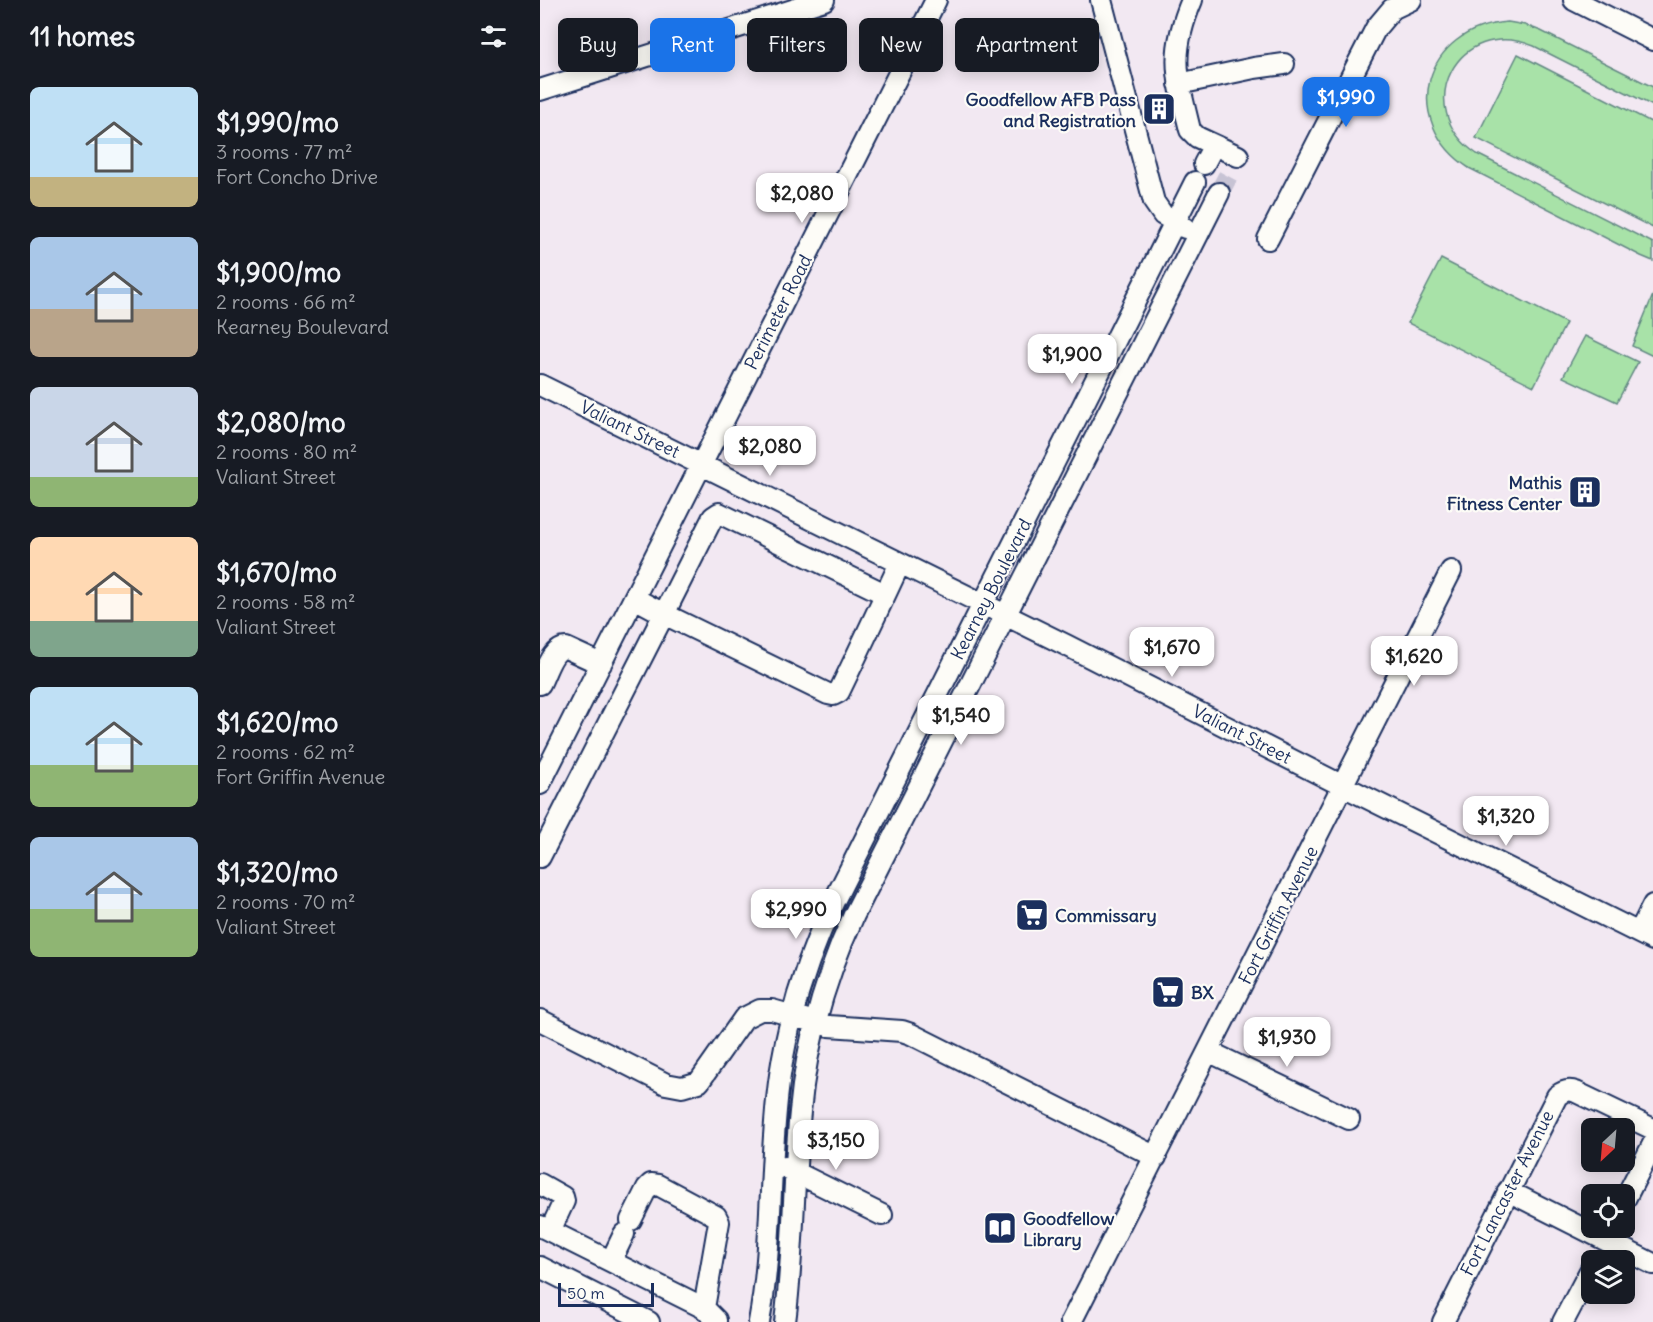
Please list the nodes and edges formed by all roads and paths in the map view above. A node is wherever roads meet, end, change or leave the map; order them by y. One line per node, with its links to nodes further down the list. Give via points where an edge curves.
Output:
1 (824, 0): 10 (street)
2 (936, 0): 18 (street, Perimeter Road)
3 (1101, 0): 14 (street, via 1154,202)
4 (1192, 0): 9 (street, via 1177,45)
5 (1411, 0): 16 (street, via 1392,9 1376,28)
6 (1574, 0): 7 (street)
7 (1653, 40)
8 (1284, 64): 9 (street)
9 (1179, 84): 11 (street, via 1190,130)
10 (540, 90)
11 (1214, 145): 12 (street); 14 (street, Kearney Boulevard)
12 (1238, 156)
13 (1219, 193): 15 (street, Kearney Boulevard)
14 (1174, 223): 15 (street); 23 (street, Kearney Boulevard)
15 (1198, 235): 25 (street, Kearney Boulevard)
16 (1268, 238)
17 (540, 385): 18 (street, Valiant Street)
18 (702, 464): 19 (street, Valiant Street); 22 (street, Perimeter Road)
19 (900, 563): 21 (street); 23 (street, Valiant Street)
20 (1451, 571): 29 (street, Fort Griffin Avenue)
21 (885, 594): 24 (street, via 718,513); 24 (street, via 839,692 833,695)
22 (634, 598): 24 (street); 26 (street, Perimeter Road)
23 (983, 605): 25 (street, Valiant Street); 33 (street, Kearney Boulevard, via 820,930)
24 (664, 614): 30 (street)
25 (1006, 616): 29 (street, Valiant Street); 35 (street, Kearney Boulevard, via 843,938)
26 (601, 664): 27 (street, via 561,648); 28 (street, Perimeter Road)
27 (540, 684)
28 (541, 780)
29 (1343, 786): 32 (street, Valiant Street); 36 (street, Fort Griffin Avenue)
30 (540, 857)
31 (1653, 905): 32 (street)
32 (1646, 937)
33 (792, 1016): 34 (street, via 772,1010 752,1012 699,1082 682,1087 666,1084); 35 (street); 41 (street, Kearney Boulevard, via 780,1075)
34 (540, 1020)
35 (815, 1023): 40 (street, via 911,1034); 42 (street, Kearney Boulevard, via 800,1111)
36 (1210, 1052): 37 (street); 40 (street, Fort Griffin Avenue)
37 (1348, 1119)
38 (1653, 1129): 45 (street, Fort Lancaster Avenue, via 1576,1092 1562,1092)
39 (1653, 1144): 44 (street)
40 (1156, 1156): 58 (street, Fort Griffin Avenue)
41 (773, 1161): 42 (street); 56 (street, Kearney Boulevard)
42 (795, 1172): 46 (street); 57 (street, Kearney Boulevard)
43 (540, 1184): 48 (street, via 558,1193 564,1201)
44 (1633, 1184)
45 (1508, 1191): 47 (street); 59 (street, Fort Lancaster Avenue)
46 (882, 1215)
47 (1581, 1222)
48 (545, 1228): 50 (street)
49 (1614, 1238): 51 (street)
50 (611, 1261): 54 (street); 54 (street, via 651,1184 716,1216)
51 (1653, 1264)
52 (540, 1268): 55 (street)
53 (1581, 1288): 60 (street)
54 (710, 1315)
55 (648, 1322)
56 (759, 1322)
57 (785, 1322)
58 (1071, 1322)
59 (1443, 1322)
60 (1563, 1322)

